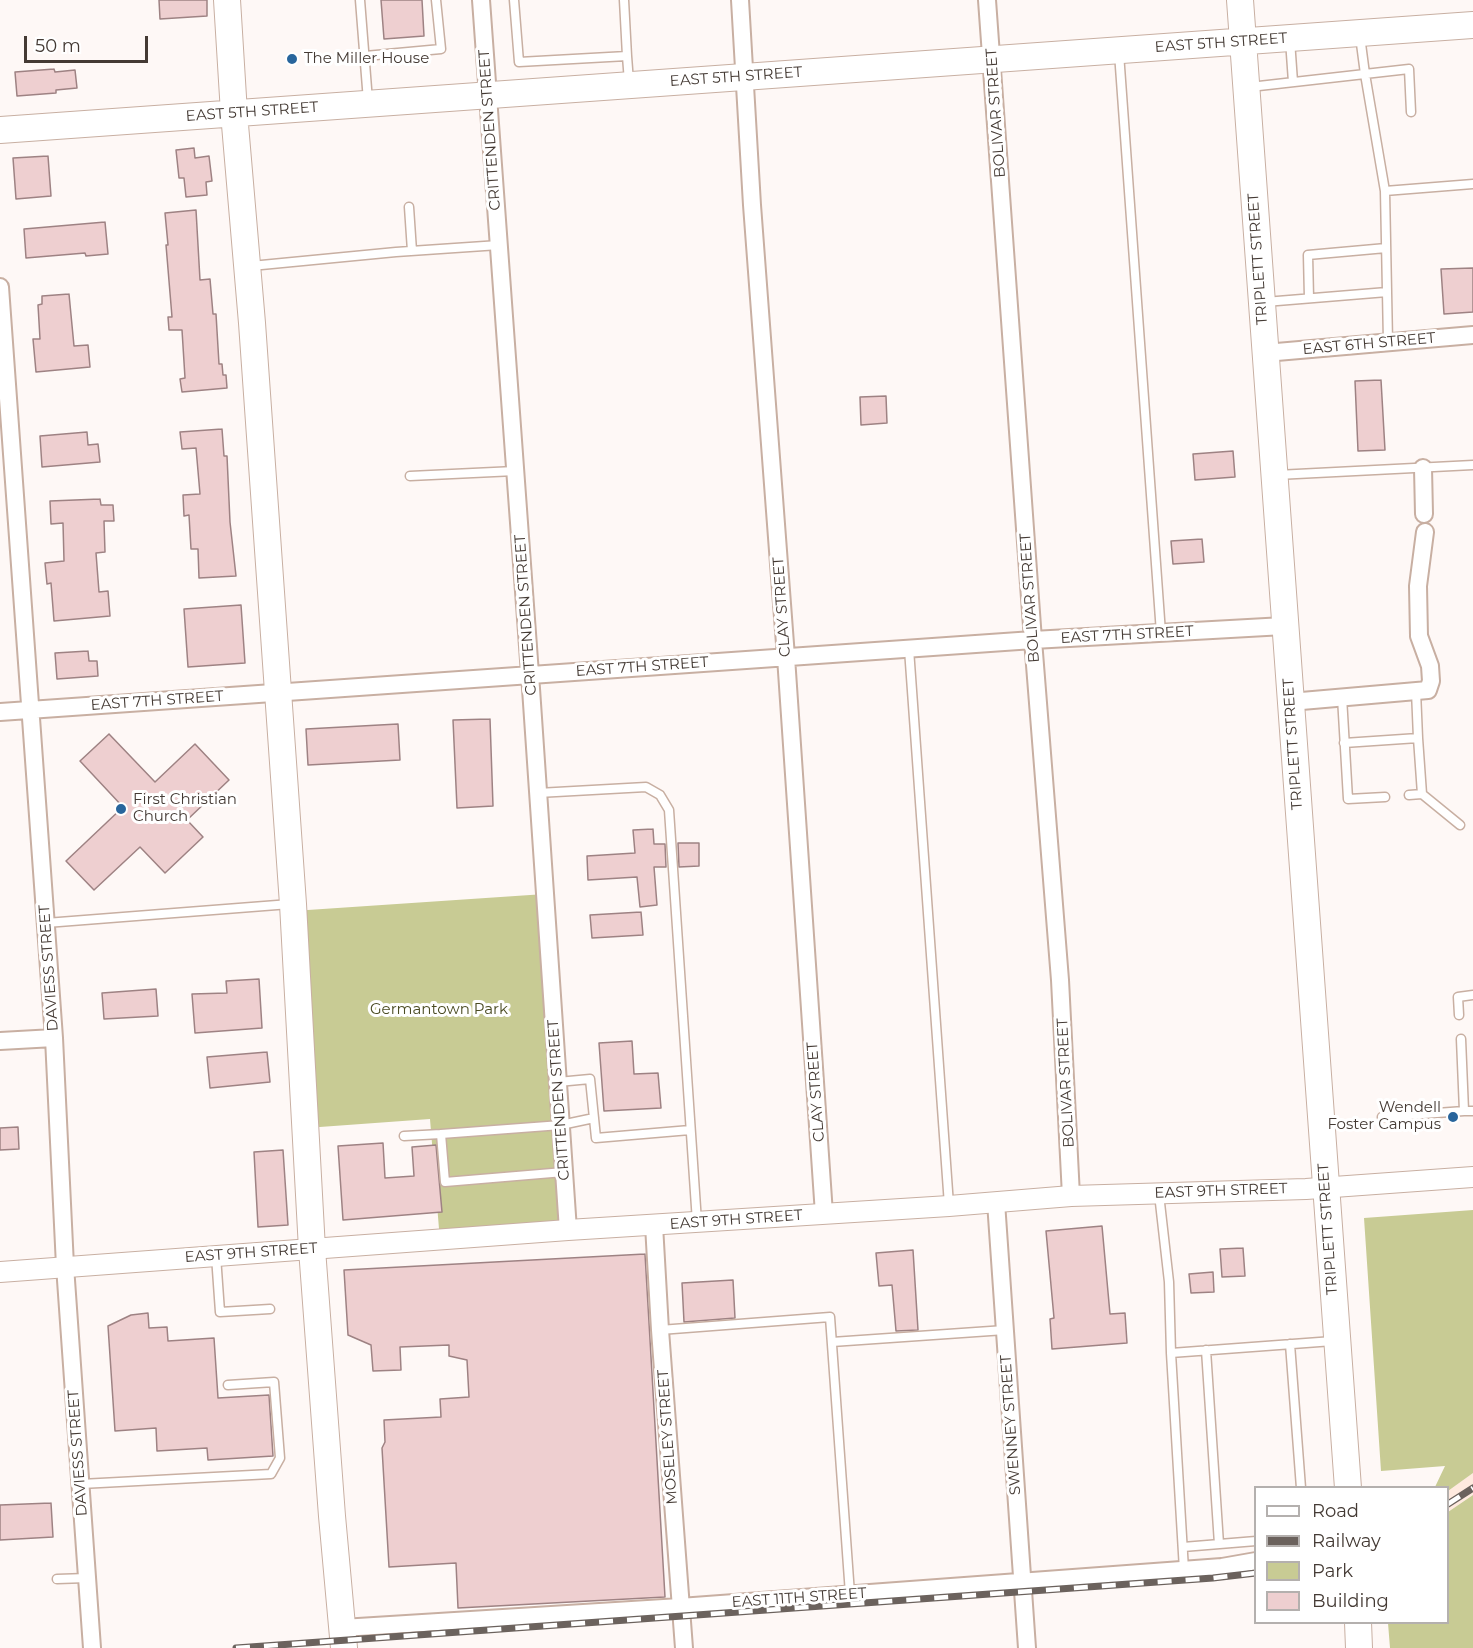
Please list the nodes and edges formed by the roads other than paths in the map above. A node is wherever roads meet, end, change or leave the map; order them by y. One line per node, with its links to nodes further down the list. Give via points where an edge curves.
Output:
1 (227, 0): 26 (main road)
2 (360, 0): 15 (lane)
3 (436, 0): 15 (lane, via 441,49)
4 (481, 0): 23 (street, CRITTENDEN STREET)
5 (514, 0): 16 (lane, via 519,62)
6 (624, 0): 16 (lane)
7 (740, 0): 19 (street, CLAY STREET)
8 (987, 0): 17 (street, BOLIVAR STREET)
9 (1240, 0): 13 (main road, TRIPLETT STREET)
10 (1473, 25): 11 (main road, EAST 5TH STREET)
11 (1359, 33): 12 (main road, EAST 5TH STREET); 18 (lane)
12 (1290, 38): 13 (main road, EAST 5TH STREET); 20 (lane)
13 (1243, 42): 14 (main road, EAST 5TH STREET); 22 (main road, TRIPLETT STREET)
14 (1119, 50): 17 (main road, EAST 5TH STREET); 50 (lane)
15 (365, 56): 24 (lane)
16 (627, 56): 21 (lane)
17 (992, 59): 19 (main road, EAST 5TH STREET); 51 (street, BOLIVAR STREET)
18 (1365, 74): 20 (lane); 25 (lane, via 1409,69); 29 (lane)
19 (745, 77): 21 (main road, EAST 5TH STREET); 53 (street, CLAY STREET)
20 (1293, 82): 22 (lane)
21 (629, 85): 23 (main road, EAST 5TH STREET)
22 (1246, 87): 38 (main road, TRIPLETT STREET)
23 (488, 95): 24 (main road, EAST 5TH STREET); 31 (street, CRITTENDEN STREET)
24 (368, 105): 26 (main road, EAST 5TH STREET)
25 (1411, 112)
26 (234, 113): 27 (main road, EAST 5TH STREET); 34 (main road)
27 (0, 130)
28 (1473, 184): 29 (lane)
29 (1385, 190): 32 (lane)
30 (409, 207): 33 (lane)
31 (499, 245): 33 (lane); 44 (street, CRITTENDEN STREET)
32 (1386, 249): 36 (lane); 37 (lane, via 1308,255)
33 (412, 251): 34 (lane)
34 (247, 266): 56 (main road)
35 (0, 287): 59 (street, DAVIESS STREET)
36 (1386, 292): 37 (lane); 40 (lane)
37 (1309, 298): 38 (lane)
38 (1261, 302): 41 (main road, TRIPLETT STREET)
39 (1473, 335): 40 (street, EAST 6TH STREET)
40 (1388, 342): 41 (street, EAST 6TH STREET)
41 (1265, 353): 45 (main road, TRIPLETT STREET)
42 (1473, 465): 43 (lane)
43 (1423, 468): 45 (lane); 47 (street)
44 (515, 471): 46 (lane); 54 (street, CRITTENDEN STREET)
45 (1274, 475): 49 (main road, TRIPLETT STREET)
46 (410, 476)
47 (1424, 514)
48 (1425, 532): 55 (street, via 1418,586 1419,636 1431,681 1428,690)
49 (1284, 626): 50 (street, EAST 7TH STREET); 58 (main road, TRIPLETT STREET)
50 (1161, 633): 51 (street, EAST 7TH STREET)
51 (1033, 640): 52 (street, EAST 7TH STREET); 87 (street, BOLIVAR STREET, via 1060,980)
52 (909, 649): 53 (street, EAST 7TH STREET); 89 (lane)
53 (786, 657): 54 (street, EAST 7TH STREET); 90 (street, CLAY STREET)
54 (530, 674): 56 (street, EAST 7TH STREET); 63 (street, CRITTENDEN STREET)
55 (1416, 691): 57 (street); 61 (lane)
56 (278, 693): 59 (street, EAST 7TH STREET); 68 (main road)
57 (1342, 697): 58 (street); 62 (lane)
58 (1290, 702): 85 (main road, TRIPLETT STREET)
59 (31, 710): 60 (street, EAST 7TH STREET); 69 (street, DAVIESS STREET)
60 (0, 712)
61 (1418, 738): 62 (lane); 64 (lane)
62 (1344, 743): 66 (lane, via 1348,799)
63 (538, 793): 75 (street, CRITTENDEN STREET); 80 (lane, via 646,787 660,795 669,810)
64 (1422, 794): 65 (lane); 67 (lane)
65 (1409, 795)
66 (1385, 797)
67 (1460, 825)
68 (293, 904): 69 (lane); 94 (main road)
69 (46, 923): 72 (street, DAVIESS STREET)
70 (1473, 995): 71 (lane, via 1458,997)
71 (1459, 1015)
72 (54, 1038): 74 (street); 96 (street, DAVIESS STREET)
73 (1461, 1039): 76 (lane)
74 (0, 1041)
75 (558, 1082): 78 (lane, via 590,1079); 79 (street, CRITTENDEN STREET)
76 (1468, 1111): 77 (lane)
77 (1382, 1117)
78 (594, 1118): 79 (lane); 80 (lane, via 596,1138)
79 (561, 1125): 81 (lane); 83 (street, CRITTENDEN STREET)
80 (690, 1130): 91 (lane)
81 (441, 1134): 82 (lane); 83 (lane, via 445,1182)
82 (404, 1136)
83 (564, 1172): 93 (street, CRITTENDEN STREET)
84 (1473, 1177): 85 (street, EAST 9TH STREET)
85 (1325, 1188): 86 (street, EAST 9TH STREET); 101 (main road, TRIPLETT STREET)
86 (1159, 1193): 87 (street, EAST 9TH STREET); 105 (lane, via 1169,1282)
87 (1071, 1196): 88 (street, EAST 9TH STREET)
88 (996, 1202): 89 (street, EAST 9TH STREET); 100 (street, SWENNEY STREET)
89 (949, 1206): 90 (street, EAST 9TH STREET)
90 (824, 1214): 91 (street, EAST 9TH STREET)
91 (697, 1222): 92 (street, EAST 9TH STREET)
92 (654, 1225): 93 (street, EAST 9TH STREET); 99 (street, MOSELEY STREET)
93 (568, 1230): 94 (street, EAST 9TH STREET)
94 (312, 1249): 95 (street, EAST 9TH STREET); 121 (main road)
95 (216, 1256): 96 (street, EAST 9TH STREET); 98 (lane, via 219,1312)
96 (65, 1266): 97 (street, EAST 9TH STREET); 107 (street, DAVIESS STREET)
97 (0, 1272)
98 (270, 1309)
99 (660, 1330): 102 (lane, via 830,1317); 119 (street, MOSELEY STREET)
100 (1005, 1330): 102 (lane); 117 (street, SWENNEY STREET)
101 (1337, 1341): 103 (lane); 109 (main road, TRIPLETT STREET)
102 (832, 1342): 118 (lane)
103 (1290, 1344): 104 (lane); 108 (lane)
104 (1206, 1350): 105 (lane); 111 (lane)
105 (1171, 1353): 112 (lane)
106 (228, 1384): 107 (lane, via 274,1382 280,1458 271,1474)
107 (81, 1484): 115 (street, DAVIESS STREET)
108 (1301, 1486)
109 (1348, 1486)
110 (1254, 1540): 111 (lane)
111 (1219, 1544): 112 (lane)
112 (1183, 1547): 114 (lane)
113 (1254, 1561): 114 (street, EAST 11TH STREET)
114 (1184, 1570): 117 (street, EAST 11TH STREET)
115 (87, 1578): 116 (lane); 122 (street, DAVIESS STREET)
116 (57, 1579)
117 (1022, 1582): 118 (street, EAST 11TH STREET); 124 (street, SWENNEY STREET)
118 (850, 1594): 119 (street, EAST 11TH STREET)
119 (681, 1607): 121 (street, EAST 11TH STREET); 123 (street, MOSELEY STREET)
120 (1358, 1624): 125 (main road)
121 (343, 1638)
122 (92, 1648)
123 (684, 1648)
124 (1027, 1648)
125 (1359, 1648)

